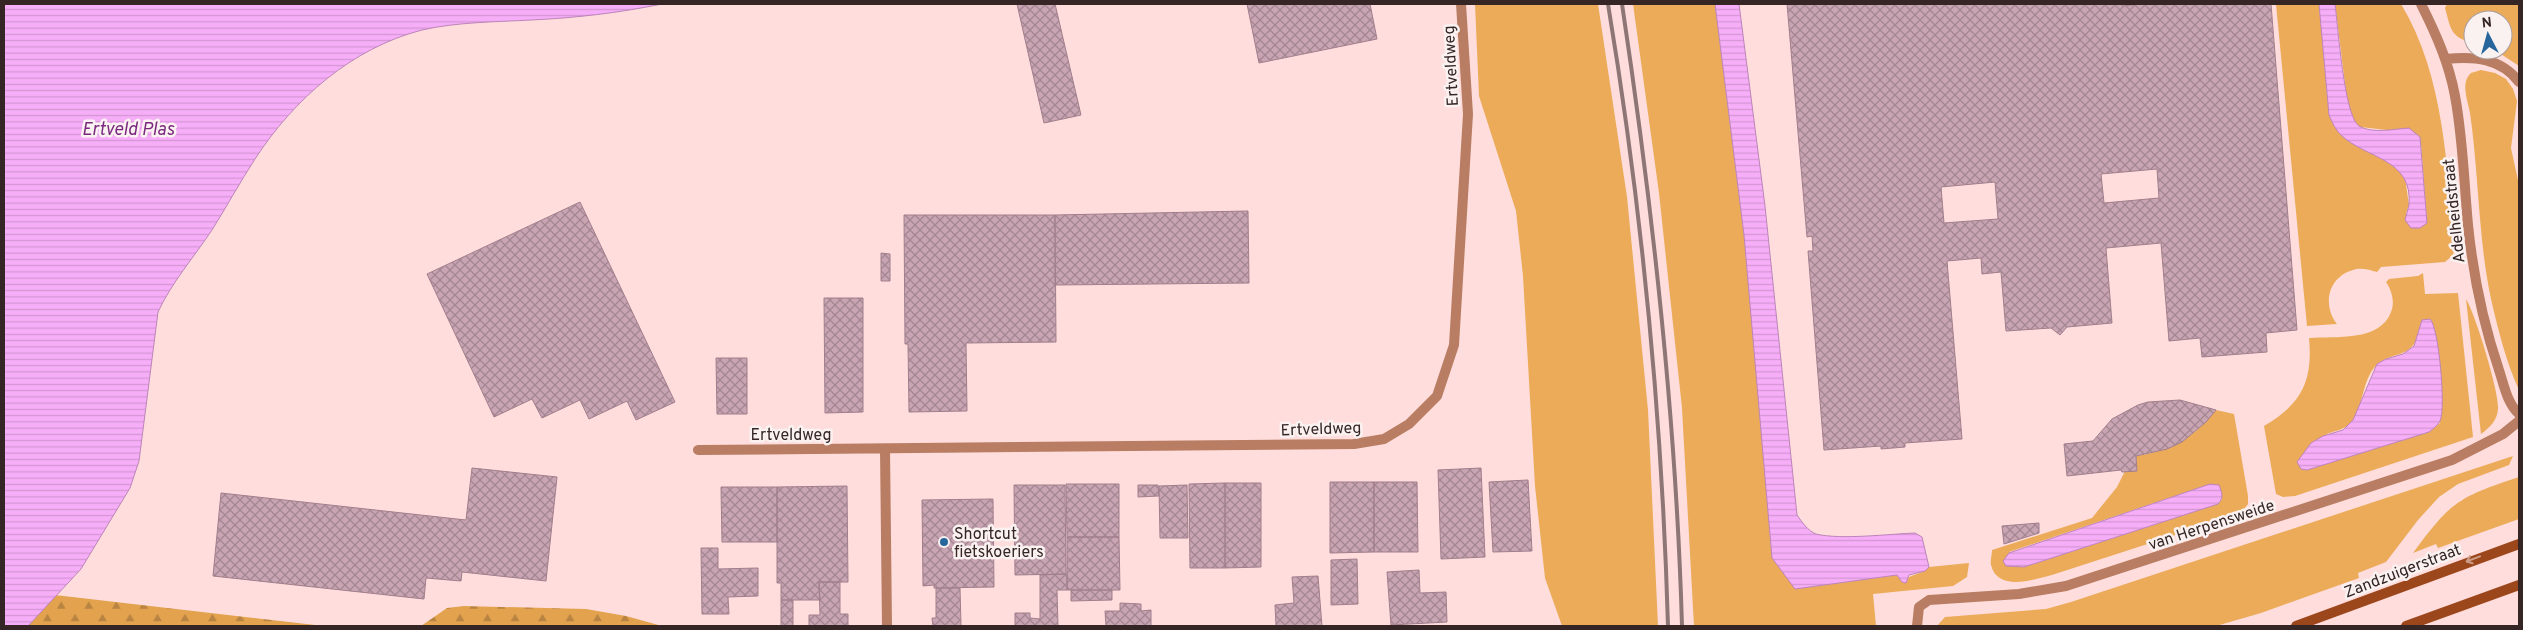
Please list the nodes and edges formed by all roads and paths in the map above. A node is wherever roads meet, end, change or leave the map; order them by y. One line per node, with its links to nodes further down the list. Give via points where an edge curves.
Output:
1 (1461, 4): 7 (street, Ertveldweg, via 1468,114 1454,345 1437,396 1409,424 1384,439 1354,444)
2 (2421, 4): 3 (street, Adelheidstraat)
3 (2446, 58): 4 (street, via 2483,59 2503,66); 5 (street, Adelheidstraat, via 2460,129 2468,226 2480,305 2506,393)
4 (2519, 82)
5 (2519, 414)
6 (2519, 421): 12 (street, van Herpensweide, via 2503,434 2452,460 2066,586 2019,594 1929,600 1918,607)
7 (885, 449): 8 (street, Ertveldweg); 11 (street)
8 (698, 450)
9 (2519, 544): 13 (main road, Zandzuigerstraat, one-way to 13)
10 (2519, 585): 14 (main road)
11 (887, 626)
12 (1917, 626)
13 (2296, 626)
14 (2406, 626)

